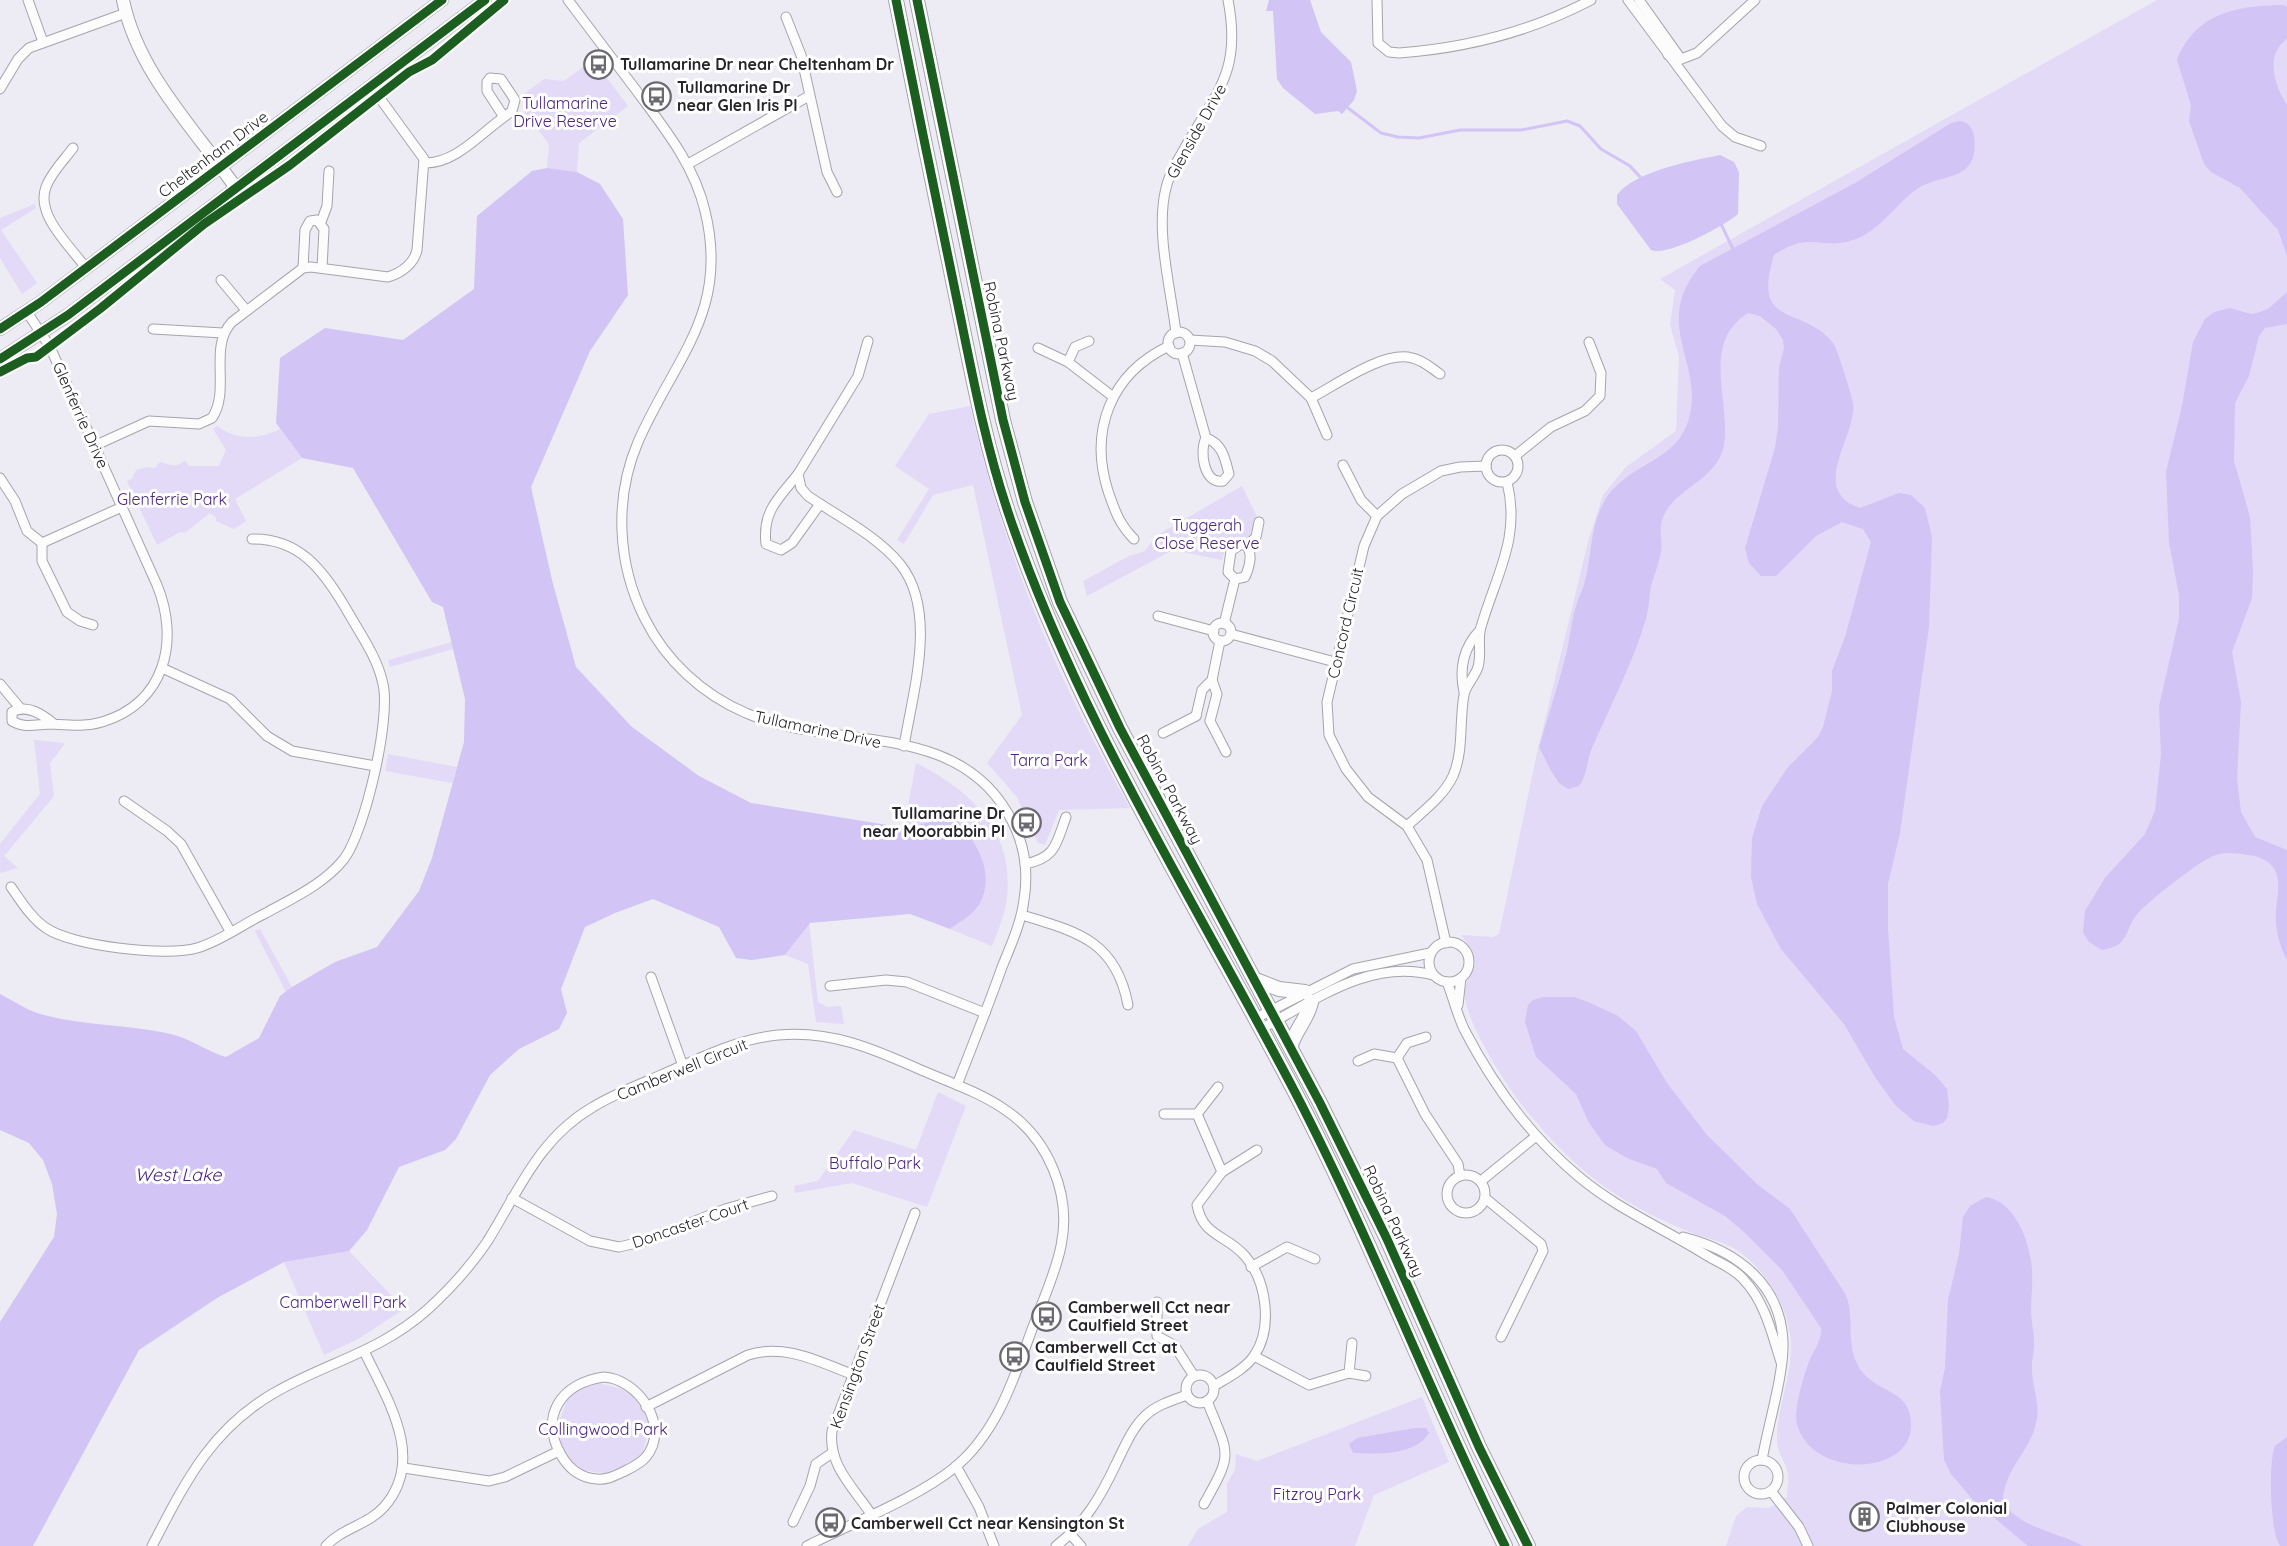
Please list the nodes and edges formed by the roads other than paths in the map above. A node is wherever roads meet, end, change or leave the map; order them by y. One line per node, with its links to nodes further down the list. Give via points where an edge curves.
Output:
1 (28, 0): 16 (street)
2 (123, 0): 14 (main road)
3 (442, 0): 28 (main road, Cheltenham Drive)
4 (485, 0): 20 (main road)
5 (568, 0): 27 (street, Tullamarine Drive)
6 (896, 0): 114 (main road, Robina Parkway, via 983,423 1006,508 1053,632 1088,708)
7 (917, 0): 106 (main road, Robina Parkway, via 1003,420 1025,502 1060,602 1091,671)
8 (1228, 0): 43 (street, Glenside Drive, via 1233,34 1223,87 1172,171 1163,199 1162,224)
9 (1377, 0): 10 (street, via 1378,43 1389,52 1399,53 1492,40 1532,28)
10 (1591, 0)
11 (1628, 0): 17 (street)
12 (1639, 0): 18 (street)
13 (1755, 0): 18 (street, via 1700,51)
14 (126, 13): 16 (street); 28 (main road, via 147,65)
15 (786, 17): 22 (street, via 801,56)
16 (43, 42): 21 (street, via 23,53)
17 (1668, 56): 18 (street); 19 (street)
18 (1681, 59): 19 (street)
19 (1686, 75): 24 (street, via 1728,132)
20 (371, 86): 26 (street, via 419,149); 30 (main road)
21 (0, 89)
22 (809, 96): 27 (street); 31 (street, via 827,172)
23 (504, 117): 26 (street, via 450,157)
24 (1761, 146)
25 (73, 148): 33 (street, via 46,185 44,206)
26 (424, 163): 35 (street, via 417,250 412,261 388,277)
27 (688, 164): 91 (street, Tullamarine Drive, via 706,214 710,249 708,294 695,336 638,442 625,484 624,559 638,606 674,663 722,701 764,720)
28 (221, 166): 30 (main road); 33 (main road, Cheltenham Drive)
29 (329, 171): 32 (street, via 327,206)
30 (236, 188): 41 (main road)
31 (837, 192)
32 (321, 222): 34 (street, via 310,221 305,228); 35 (street)
33 (86, 268): 38 (main road, Cheltenham Drive)
34 (303, 268): 35 (street); 37 (street)
35 (322, 268)
36 (221, 280): 37 (street)
37 (246, 310): 42 (street)
38 (27, 312): 39 (main road, Cheltenham Drive); 41 (street, Glenferrie Drive)
39 (0, 329)
40 (153, 329): 42 (street)
41 (43, 333): 51 (main road); 58 (street, Glenferrie Drive)
42 (223, 333): 58 (street, via 219,402 212,418 199,424 149,422)
43 (1176, 333): 44 (street, via 1185,334); 48 (street)
44 (1190, 340): 50 (street, via 1189,349); 55 (street, via 1225,342 1255,351 1272,361)
45 (868, 341): 62 (street, via 858,376)
46 (1089, 341): 52 (street, via 1075,348)
47 (1589, 342): 59 (street, via 1601,373 1600,396 1585,411 1551,427)
48 (1169, 346): 50 (street); 54 (street, via 1140,365)
49 (1038, 348): 52 (street)
50 (1182, 354): 57 (street)
51 (0, 359)
52 (1068, 362): 54 (street)
53 (1440, 374): 55 (street, via 1420,360 1396,356)
54 (1113, 396): 70 (street, via 1102,427 1100,460 1117,517)
55 (1311, 398): 56 (street)
56 (1327, 435)
57 (1205, 440)
58 (94, 446): 66 (street, Glenferrie Drive)
59 (1515, 456): 61 (street, via 1497,451 1491,454); 64 (street, via 1518,471)
60 (1342, 465): 67 (street, via 1361,500)
61 (1486, 466): 64 (street, via 1490,477); 67 (street, Concord Circuit, via 1441,471 1401,494)
62 (798, 474): 65 (street, via 801,488); 65 (street, via 773,506 764,525 766,544 781,550 792,543)
63 (0, 478): 71 (street, via 27,531)
64 (1507, 482): 77 (street, via 1513,516 1508,548)
65 (820, 504): 91 (street, via 875,540 892,556 917,596 920,648)
66 (122, 507): 71 (street); 82 (street, Glenferrie Drive, via 166,605 168,651)
67 (1377, 516): 81 (street, Concord Circuit, via 1364,546)
68 (1259, 522): 72 (street, via 1256,537)
69 (252, 539): 93 (street, via 280,543 309,558 330,583 369,647 385,694 384,724)
70 (1134, 539)
71 (42, 543): 76 (street, via 42,561 67,612)
72 (1247, 546): 73 (street, via 1248,571 1245,577); 73 (street, via 1237,545 1231,551 1228,572)
73 (1235, 579): 75 (street)
74 (1158, 616): 78 (street)
75 (1224, 624): 78 (street, via 1217,625); 79 (street)
76 (93, 625)
77 (1480, 630): 85 (street, via 1479,666); 85 (street, via 1472,638 1462,663)
78 (1214, 631): 80 (street)
79 (1231, 634): 80 (street); 81 (street)
80 (1220, 641): 83 (street)
81 (1335, 662): 96 (street, Concord Circuit, via 1327,702 1329,735 1346,769 1368,797)
82 (162, 668): 89 (street, Glenferrie Drive, via 147,693 120,715 84,726); 93 (street, via 230,699 267,736 291,751)
83 (1212, 680): 87 (street, via 1202,690); 88 (street, via 1217,694)
84 (0, 684): 86 (street)
85 (1464, 692): 96 (street, via 1460,749 1452,777 1435,801)
86 (20, 708): 89 (street, Glenferrie Drive); 89 (street, Glenferrie Drive, via 12,712 12,721 19,725)
87 (1196, 716): 88 (street); 90 (street)
88 (1210, 721): 92 (street)
89 (54, 724)
90 (1163, 733)
91 (904, 746): 97 (street, Tullamarine Drive, via 948,758 980,779 1012,821)
92 (1227, 752)
93 (375, 766): 100 (street, via 357,835 336,867 315,885)
94 (124, 801): 100 (street, via 181,844)
95 (1066, 817): 97 (street, via 1050,854 1041,861)
96 (1407, 826): 101 (street, Concord Circuit, via 1427,860)
97 (1025, 864): 99 (street, Tullamarine Drive)
98 (11, 887): 100 (street, via 44,927 80,942 172,951 200,947)
99 (1022, 915): 110 (street, via 1075,932 1100,947 1115,966); 112 (street, Tullamarine Drive)
100 (230, 932)
101 (1446, 943): 102 (street); 105 (street, via 1456,944 1467,954 1468,965)
102 (1430, 953): 103 (street); 109 (street, via 1368,964 1343,973)
103 (1433, 975): 107 (street); 109 (street, via 1408,969 1376,974)
104 (651, 977): 119 (street)
105 (1461, 978): 107 (street); 111 (street)
106 (1256, 980): 109 (main road); 113 (main road, Robina Parkway)
107 (1447, 982): 111 (street)
108 (830, 986): 112 (street, via 886,980 907,982)
109 (1308, 997): 113 (street); 116 (main road, via 1309,1013)
110 (1128, 1005)
111 (1458, 1011): 124 (street, via 1463,1027 1502,1094)
112 (985, 1013): 120 (street, Tullamarine Drive)
113 (1275, 1015): 114 (street); 116 (main road, Robina Parkway)
114 (1259, 1023): 164 (main road, Robina Parkway, via 1351,1206)
115 (1426, 1037): 117 (street, via 1407,1044)
116 (1291, 1045): 165 (main road, Robina Parkway, via 1387,1239 1479,1448)
117 (1397, 1058): 118 (street, via 1374,1054); 127 (street, via 1425,1114 1458,1164)
118 (1358, 1061)
119 (683, 1066): 120 (street, Camberwell Circuit, via 746,1041 813,1034 880,1050); 130 (street, Camberwell Circuit, via 579,1116 544,1148)
120 (957, 1085): 151 (street, Camberwell Circuit, via 1014,1116 1037,1140 1057,1179 1064,1222 1056,1266 999,1412 983,1437)
121 (1218, 1087): 123 (street)
122 (1164, 1114): 123 (street)
123 (1197, 1114): 126 (street)
124 (1535, 1137): 128 (street); 150 (street, via 1578,1177 1625,1211 1677,1236 1712,1244 1753,1272 1770,1295 1783,1342)
125 (1257, 1150): 126 (street)
126 (1222, 1172): 134 (street, via 1197,1205 1199,1220 1245,1256)
127 (1460, 1176): 128 (street, via 1473,1175); 131 (street, via 1448,1190 1449,1204 1454,1209 1459,1213 1473,1212)
128 (1481, 1181): 131 (street)
129 (772, 1196): 130 (street, Doncaster Court, via 724,1209 645,1241 619,1246 590,1241)
130 (512, 1198): 138 (street, Camberwell Circuit, via 472,1262 445,1293 398,1333)
131 (1485, 1198): 136 (street, via 1541,1244 1543,1251)
132 (915, 1213): 141 (street, Kensington Street)
133 (1315, 1259): 134 (street, via 1287,1248)
134 (1251, 1267): 139 (street, via 1266,1307 1262,1340)
135 (1156, 1302): 142 (street, via 1157,1336 1174,1345)
136 (1501, 1337)
137 (1352, 1344): 140 (street)
138 (364, 1353): 152 (street, via 400,1433); 158 (street, Camberwell Circuit, via 276,1392 236,1420 195,1465)
139 (1254, 1356): 140 (street, via 1309,1385); 144 (street)
140 (1349, 1373): 143 (street)
141 (854, 1375): 147 (street, via 797,1354 765,1351 748,1355); 149 (street, Kensington Street, via 832,1431)
142 (1194, 1376): 144 (street, via 1204,1375); 145 (street, via 1187,1383)
143 (1366, 1376)
144 (1214, 1386): 146 (street)
145 (1187, 1395): 146 (street, via 1194,1402); 157 (street, via 1145,1416 1133,1431 1099,1498)
146 (1207, 1401): 154 (street, via 1224,1441 1227,1460)
147 (646, 1407): 148 (street, via 655,1436 647,1456 633,1467 610,1478 588,1478 573,1470); 148 (street, via 634,1387 612,1377 597,1378 583,1385 563,1396 555,1409 551,1425)
148 (559, 1451): 152 (street, via 489,1481)
149 (832, 1453): 155 (street, via 841,1473); 156 (street, via 816,1464)
150 (1762, 1460): 153 (street, via 1778,1472 1778,1483); 153 (street, via 1747,1466 1744,1482 1755,1494)
151 (956, 1466): 155 (street, Camberwell Circuit); 161 (street, via 979,1507)
152 (404, 1468): 159 (street, via 383,1508 335,1535)
153 (1771, 1491): 166 (street, via 1799,1527)
154 (1204, 1504)
155 (871, 1514): 160 (street, Camberwell Circuit)
156 (793, 1522)
157 (1071, 1535): 162 (street); 163 (street)
158 (152, 1546)
159 (326, 1546)
160 (807, 1546)
161 (994, 1546)
162 (1056, 1546)
163 (1081, 1546)
164 (1505, 1546)
165 (1528, 1546)
166 (1808, 1546)

